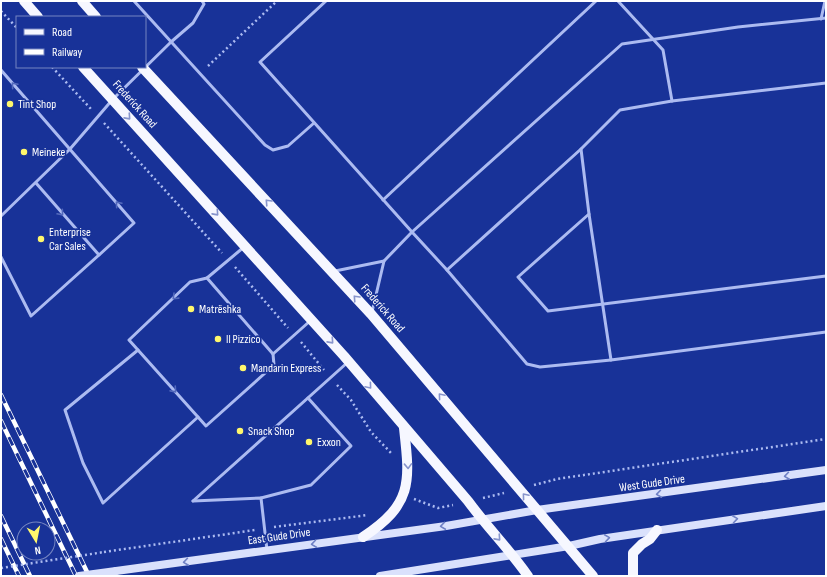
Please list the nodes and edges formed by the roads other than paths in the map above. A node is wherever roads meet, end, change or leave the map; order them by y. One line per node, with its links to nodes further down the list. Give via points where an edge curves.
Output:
1 (24, 1): 10 (main road)
2 (82, 1): 11 (main road)
3 (134, 1): 15 (lane)
4 (208, 1): 9 (lane)
5 (326, 1): 23 (lane, via 260,62)
6 (596, 1): 27 (lane)
7 (618, 1): 14 (lane)
8 (825, 1): 13 (lane)
9 (203, 2): 15 (lane, via 193,23)
10 (37, 16)
11 (95, 16)
12 (826, 18): 13 (lane)
13 (821, 19): 14 (lane)
14 (652, 39): 22 (lane, via 663,50); 30 (lane, via 622,44)
15 (171, 42): 16 (lane); 23 (lane, via 265,145 273,150 288,146)
16 (146, 65)
17 (85, 68): 21 (main road, Frederick Road)
18 (143, 68): 21 (lane); 36 (main road, Frederick Road, one-way to 18)
19 (1, 70): 24 (lane, one-way to 19)
20 (826, 83): 22 (lane)
21 (113, 99): 24 (lane); 31 (main road, Frederick Road, one-way to 31)
22 (672, 101): 25 (lane, via 620,110)
23 (314, 123): 27 (lane)
24 (70, 149): 26 (lane); 32 (lane, one-way to 24, via 134,223)
25 (581, 149): 28 (lane); 35 (lane)
26 (36, 184): 29 (lane); 32 (lane, one-way to 32)
27 (383, 200): 30 (lane)
28 (589, 214): 39 (lane); 39 (lane, via 518,277 548,311)
29 (1, 216)
30 (412, 232): 34 (lane); 35 (lane)
31 (245, 246): 38 (lane); 41 (main road, Frederick Road)
32 (99, 256): 33 (lane, via 31,316)
33 (1, 257)
34 (384, 262): 36 (lane); 40 (lane)
35 (448, 270): 45 (lane, via 528,364 540,367)
36 (332, 272): 40 (main road, Frederick Road, one-way to 36)
37 (826, 276): 39 (lane)
38 (207, 278): 43 (lane, one-way to 43, via 190,282 129,340); 44 (lane)
39 (602, 305): 45 (lane)
40 (371, 314): 53 (main road, Frederick Road, one-way to 40)
41 (312, 319): 44 (lane); 46 (main road, Frederick Road, one-way to 46)
42 (826, 332): 45 (lane)
43 (138, 350): 48 (lane, one-way to 48); 48 (lane, via 66,410 83,463 103,502)
44 (273, 354): 48 (lane, via 274,365 206,426)
45 (611, 360)
46 (349, 361): 47 (lane); 49 (main road, Frederick Road, one-way to 49)
47 (308, 398): 51 (lane, via 351,446 311,485); 51 (lane, via 192,501)
48 (198, 417)
49 (404, 428): 54 (main road, Frederick Road); 56 (main road, one-way to 56, via 408,474 404,494 390,515)
50 (826, 470): 53 (main road, West Gude Drive, one-way to 53)
51 (261, 498): 58 (lane)
52 (826, 506): 55 (main road, one-way to 52)
53 (537, 510): 54 (main road, West Gude Drive); 57 (main road, Frederick Road)
54 (482, 520): 56 (main road, East Gude Drive, one-way to 56); 59 (main road, Frederick Road, one-way to 59)
55 (657, 530): 57 (main road, one-way to 55); 64 (main road, via 633,553)
56 (363, 537): 58 (main road, East Gude Drive, one-way to 58)
57 (569, 546): 59 (main road); 63 (main road, Frederick Road)
58 (267, 550): 60 (main road, East Gude Drive, one-way to 60, bridge)
59 (513, 555): 61 (main road); 62 (main road, Frederick Road)
60 (80, 576)
61 (380, 576)
62 (528, 576)
63 (593, 576)
64 (633, 576)

